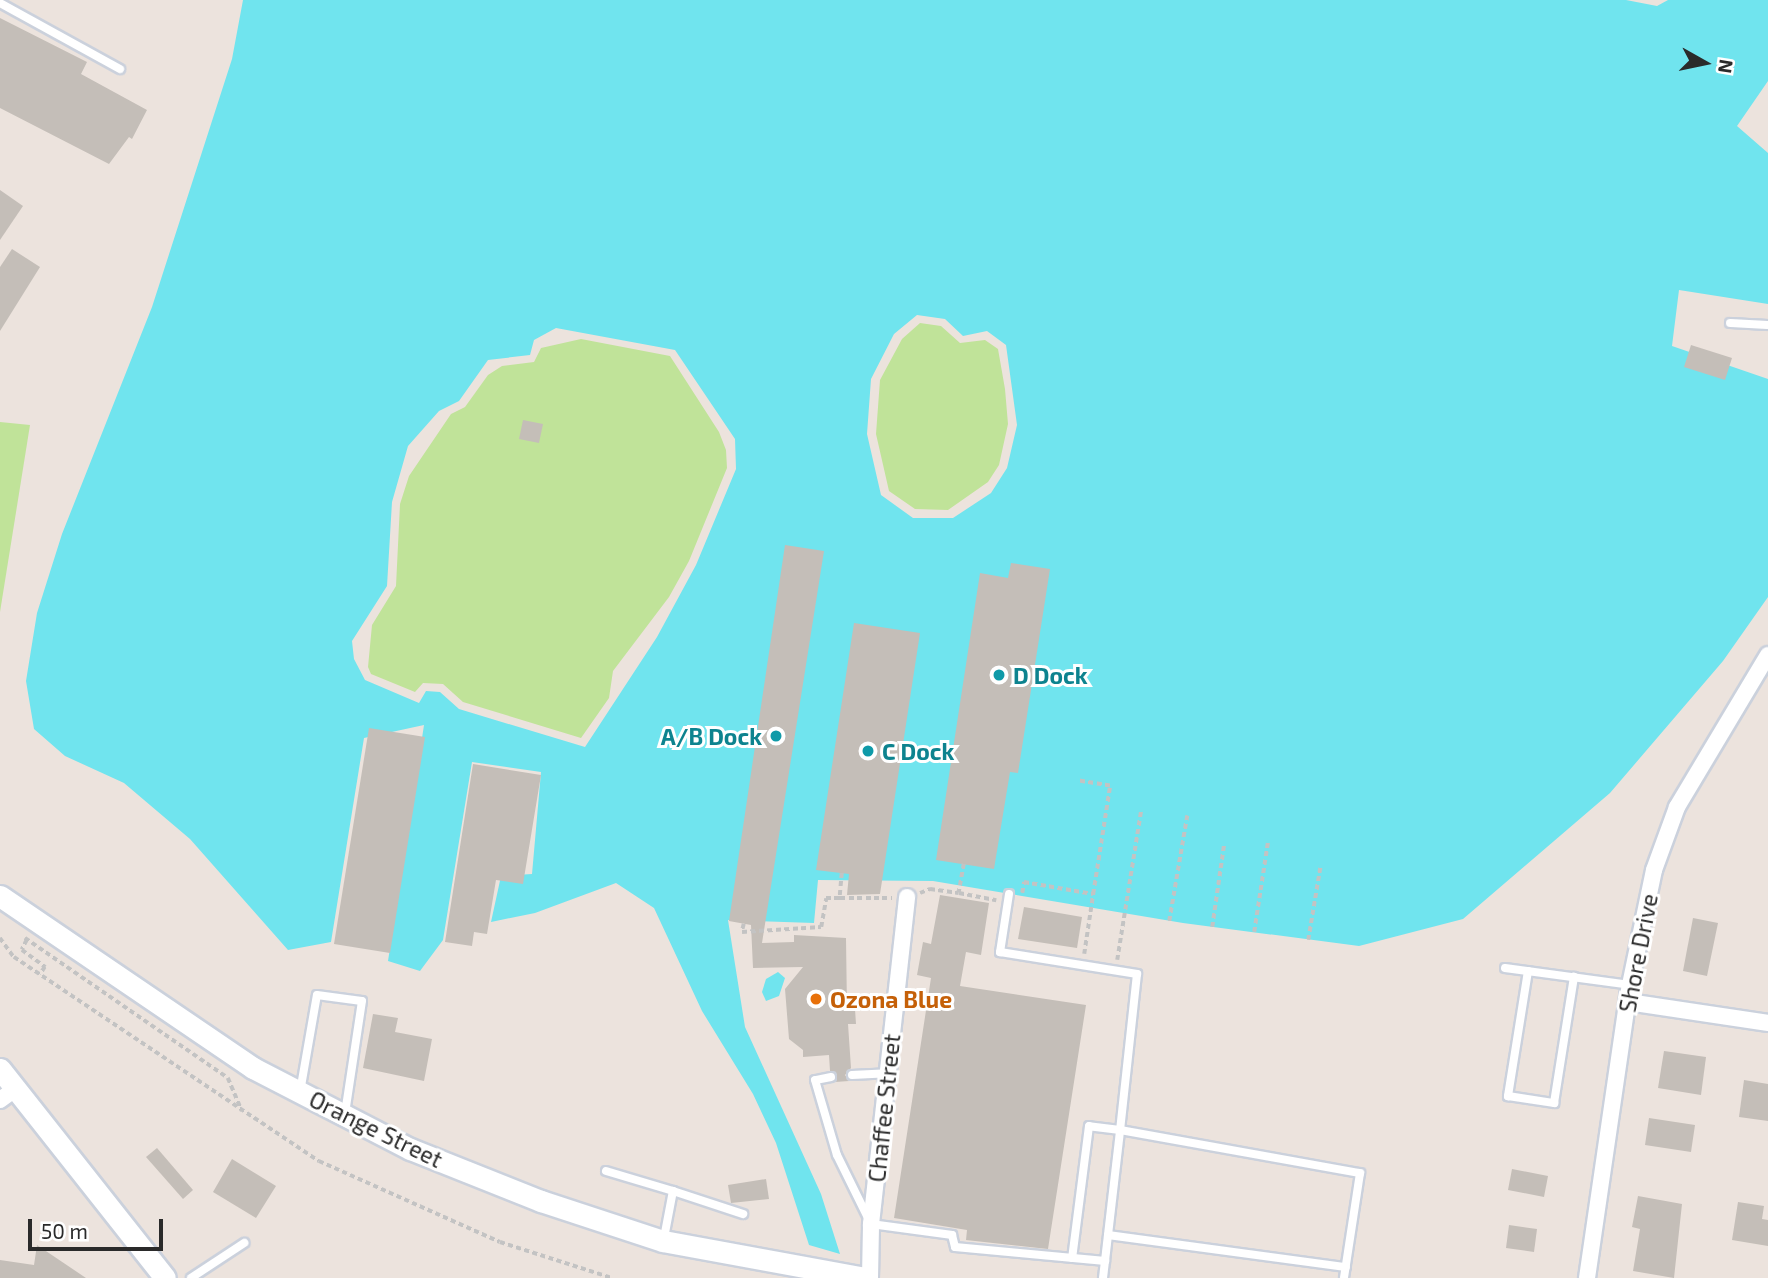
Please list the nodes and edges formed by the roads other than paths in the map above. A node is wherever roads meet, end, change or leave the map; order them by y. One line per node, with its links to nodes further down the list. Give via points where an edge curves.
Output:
1 (0, 3): 2 (lane)
2 (120, 69)
3 (1731, 323): 4 (lane)
4 (1768, 325)
5 (1768, 655): 12 (street, Shore Drive, via 1677,807 1654,870)
6 (1009, 894): 21 (lane, via 1000,952 1137,974)
7 (0, 896): 18 (street, Orange Street, via 253,1068)
8 (907, 897): 15 (street, Chaffee Street)
9 (1505, 968): 10 (lane)
10 (1528, 971): 11 (lane); 11 (lane, via 1508,1096 1531,1100 1554,1103)
11 (1574, 977): 12 (lane)
12 (1629, 993): 13 (street); 38 (street, Shore Drive)
13 (1768, 1023)
14 (0, 1069): 19 (street)
15 (888, 1073): 16 (lane); 25 (street, Chaffee Street)
16 (852, 1075)
17 (831, 1077): 25 (lane, via 815,1080 836,1155)
18 (300, 1093): 20 (street, Orange Street); 20 (lane, via 317,995 362,1001)
19 (7, 1094): 32 (street)
20 (345, 1116): 27 (street, Orange Street, via 410,1149 541,1201)
21 (1120, 1130): 26 (lane); 29 (lane, via 1090,1126); 31 (lane, via 1360,1173)
22 (606, 1171): 23 (lane)
23 (673, 1191): 24 (lane); 27 (lane)
24 (743, 1214)
25 (871, 1224): 29 (lane, via 952,1236 955,1247); 35 (street, Chaffee Street)
26 (1108, 1236): 30 (lane); 31 (lane)
27 (663, 1241): 34 (street, Orange Street)
28 (244, 1243): 33 (lane)
29 (1072, 1258): 30 (lane)
30 (1105, 1261): 36 (lane)
31 (1346, 1267): 37 (lane)
32 (165, 1278)
33 (191, 1278)
34 (865, 1278)
35 (870, 1278)
36 (1103, 1278)
37 (1344, 1278)
38 (1587, 1278)

